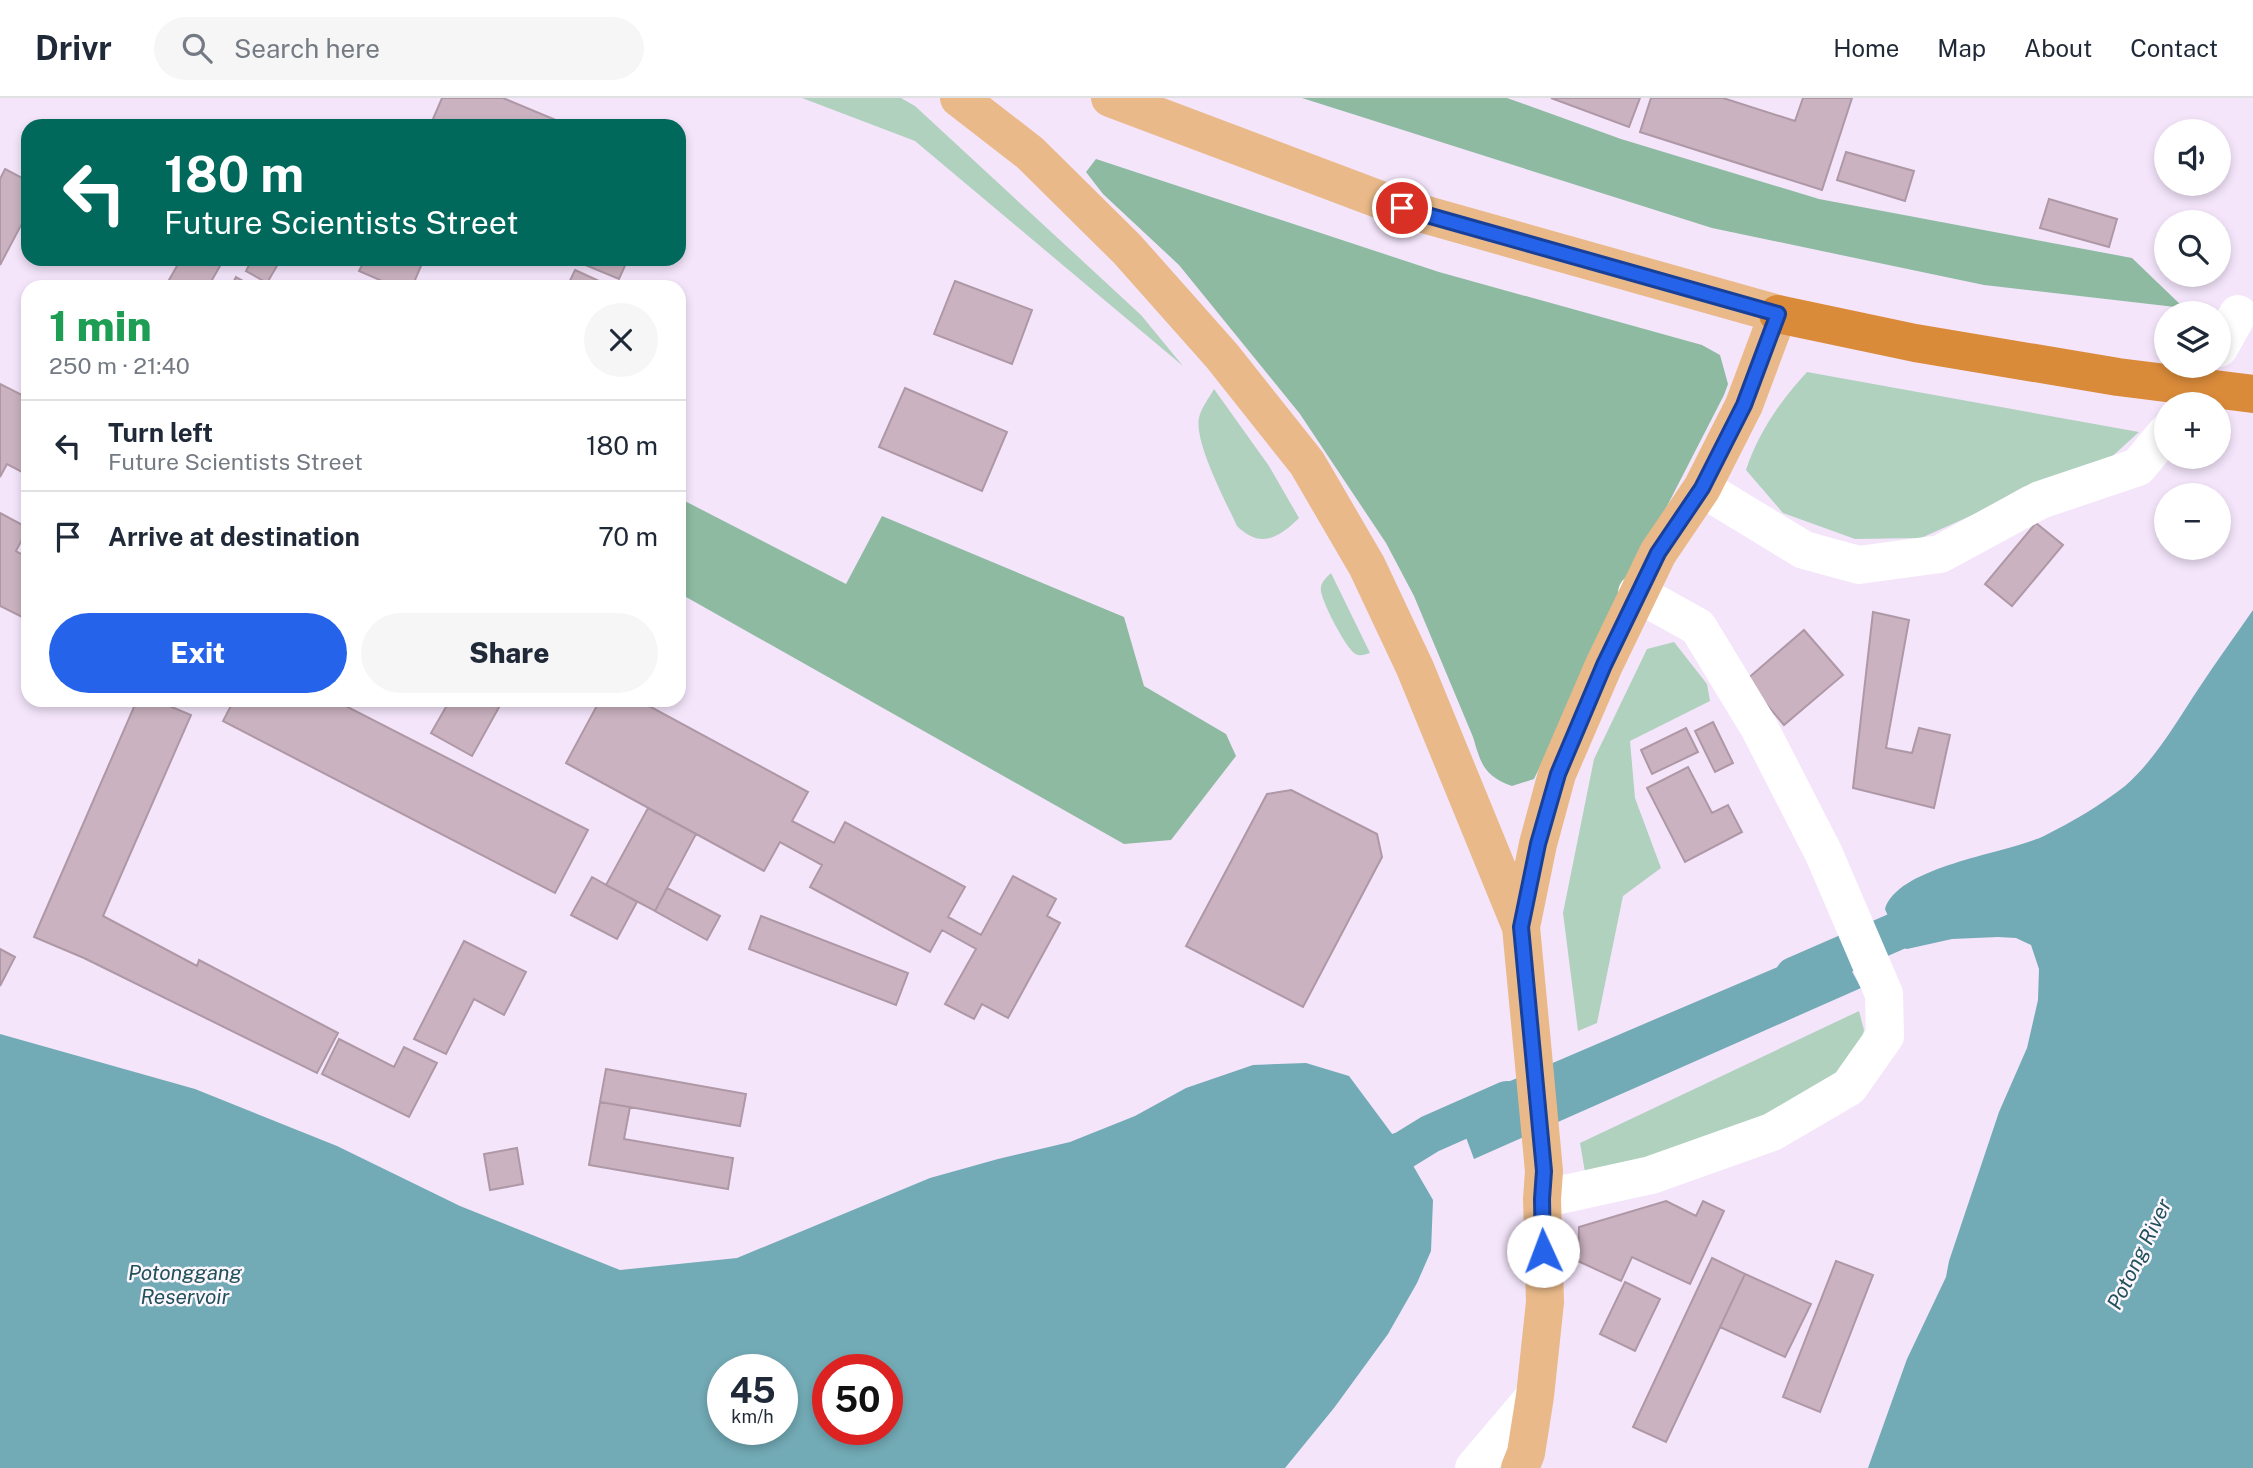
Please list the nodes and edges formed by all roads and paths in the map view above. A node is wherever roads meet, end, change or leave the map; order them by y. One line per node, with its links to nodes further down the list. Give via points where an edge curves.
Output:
1 (959, 98): 10 (main road, via 1030,153 1127,249 1222,356 1307,463 1367,566 1415,668)
2 (1110, 98): 3 (main road, via 1402,208)
3 (1778, 314): 6 (highway, via 1915,343); 8 (main road, via 1744,405)
4 (2238, 314): 5 (lane)
5 (2231, 327)
6 (2253, 394)
7 (2154, 448): 8 (lane, via 2138,467 2040,500 1940,554 1859,565 1804,550)
8 (1702, 488): 9 (main road)
9 (1637, 593): 10 (main road, via 1558,774); 11 (lane, via 1698,627 1760,729 1824,854 1884,994 1885,1036 1849,1087 1772,1132 1651,1175)
10 (1521, 927): 11 (main road)
11 (1543, 1185): 12 (main road, via 1545,1302)
12 (1535, 1396): 13 (lane); 14 (main road)
13 (1474, 1468)
14 (1520, 1468)

